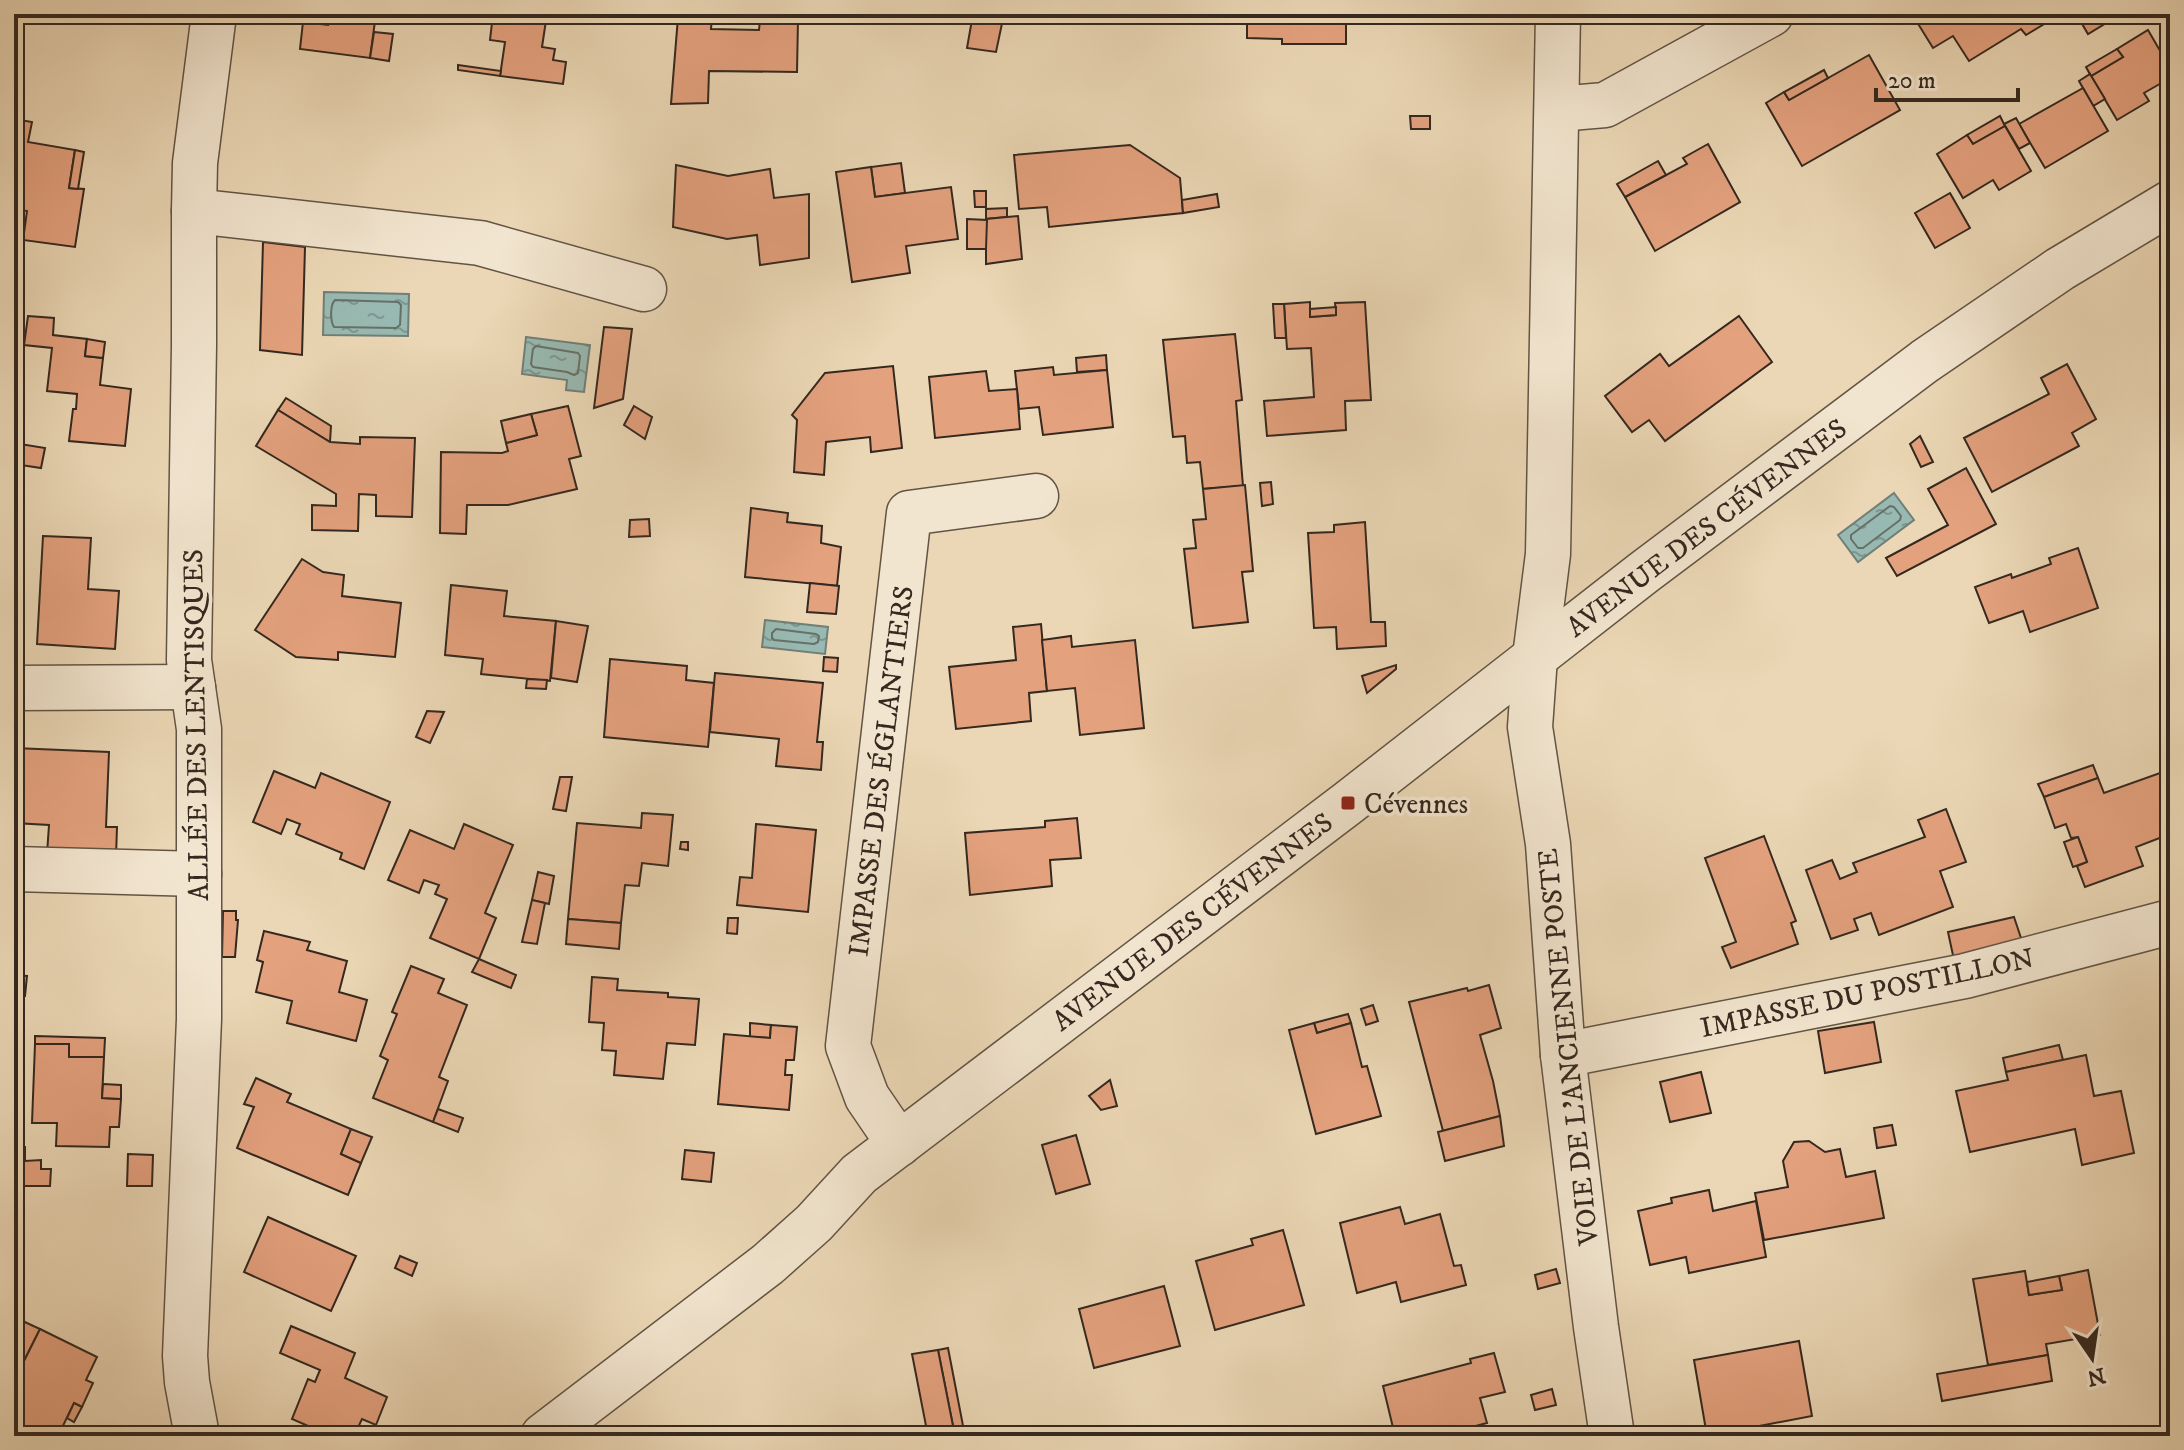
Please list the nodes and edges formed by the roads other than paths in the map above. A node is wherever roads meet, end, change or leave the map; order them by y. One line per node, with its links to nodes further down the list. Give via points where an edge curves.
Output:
1 (214, 14): 6 (street, ALLÉE DES LENTISQUES)
2 (1558, 14): 4 (street, VOIE DE L'ANCIENNE POSTE)
3 (1771, 14): 4 (street, via 1605,105)
4 (1558, 109): 9 (street, VOIE DE L'ANCIENNE POSTE, via 1548,554)
5 (2170, 203): 9 (street, AVENUE DES CÉVENNES, via 2060,269 1925,361)
6 (194, 211): 7 (street, via 480,243); 10 (street, ALLÉE DES LENTISQUES, via 189,660)
7 (644, 289)
8 (1036, 496): 16 (street, IMPASSE DES ÉGLANTIERS, via 909,513 848,1046 867,1097)
9 (1535, 657): 15 (street, VOIE DE L'ANCIENNE POSTE, via 1530,727 1548,844); 16 (street, AVENUE DES CÉVENNES)
10 (193, 687): 11 (street); 13 (street, ALLÉE DES LENTISQUES, via 199,729)
11 (14, 688)
12 (14, 869): 13 (street)
13 (199, 874): 17 (street, ALLÉE DES LENTISQUES, via 199,1019 185,1356)
14 (2170, 922): 15 (street, IMPASSE DU POSTILLON, via 1965,976)
15 (1563, 1055): 19 (street, VOIE DE L'ANCIENNE POSTE)
16 (899, 1144): 18 (street, AVENUE DES CÉVENNES, via 859,1174 768,1264)
17 (197, 1436)
18 (543, 1436)
19 (1612, 1436)

